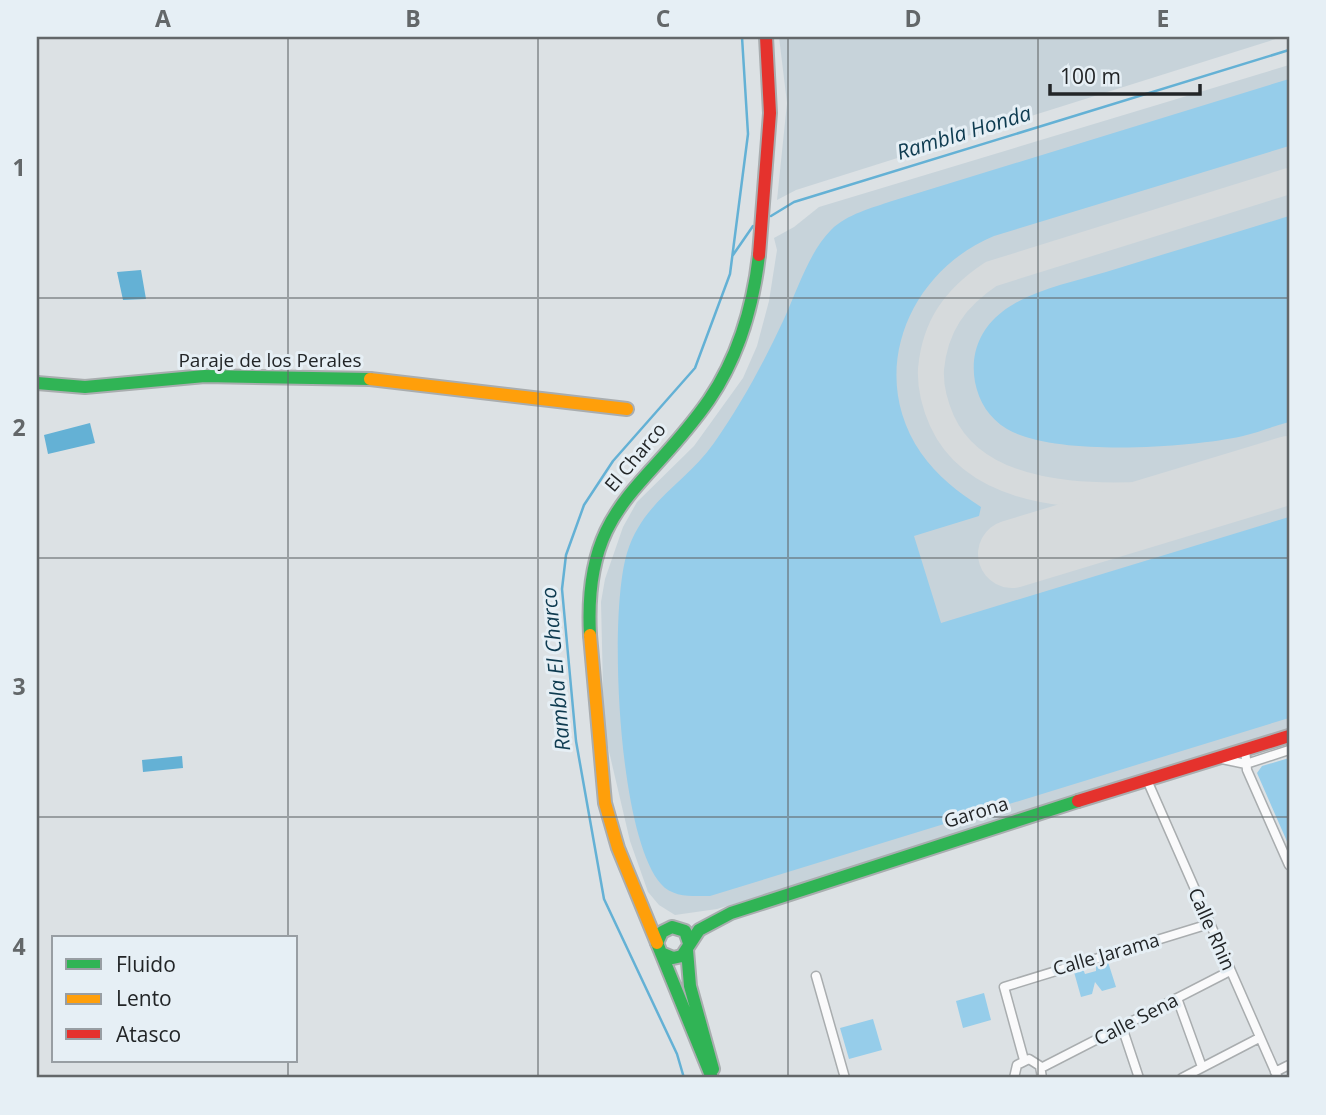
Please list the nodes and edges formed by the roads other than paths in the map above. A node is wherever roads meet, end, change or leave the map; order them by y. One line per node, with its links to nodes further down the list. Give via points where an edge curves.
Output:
1 (766, 37): 11 (main road, El Charco, via 770,131 755,297 747,328 707,403 622,502 602,538 593,576 590,615 605,795)
2 (37, 383): 3 (main road, Paraje de los Perales, via 85,387 205,376 349,376)
3 (627, 410)
4 (1289, 736): 5 (main road, Garona)
5 (1245, 749): 7 (main road, Garona); 8 (street)
6 (1289, 750): 8 (street)
7 (1214, 758): 8 (street); 9 (main road, Garona)
8 (1246, 764): 10 (street)
9 (1147, 780): 12 (main road, Garona); 13 (street, Calle Rhin)
10 (1289, 865)
11 (643, 912): 14 (main road); 16 (main road, El Charco)
12 (720, 917): 14 (main road); 15 (main road, via 699,930)
13 (1209, 924): 17 (street, Calle Rhin); 22 (street, Calle Jarama, via 1003,986)
14 (670, 928): 15 (main road, via 685,931); 16 (main road, via 660,935)
15 (688, 946): 16 (main road, via 677,958); 27 (main road, El Charco, via 690,986)
16 (659, 948): 27 (main road, El Charco)
17 (1230, 971): 19 (street, Calle Sena); 21 (street, Calle Rhin)
18 (816, 975): 28 (street)
19 (1177, 998): 20 (street, Calle Sena); 24 (street)
20 (1122, 1027): 25 (street, Calle Sena); 31 (street)
21 (1259, 1038): 24 (street); 26 (street, Calle Rhin)
22 (1024, 1060): 25 (street, via 1034,1060); 29 (street)
23 (1289, 1065): 26 (street)
24 (1202, 1067): 32 (street)
25 (1041, 1068): 30 (street)
26 (1277, 1075)
27 (714, 1078)
28 (845, 1078)
29 (1013, 1078)
30 (1042, 1078)
31 (1139, 1078)
32 (1182, 1078)

